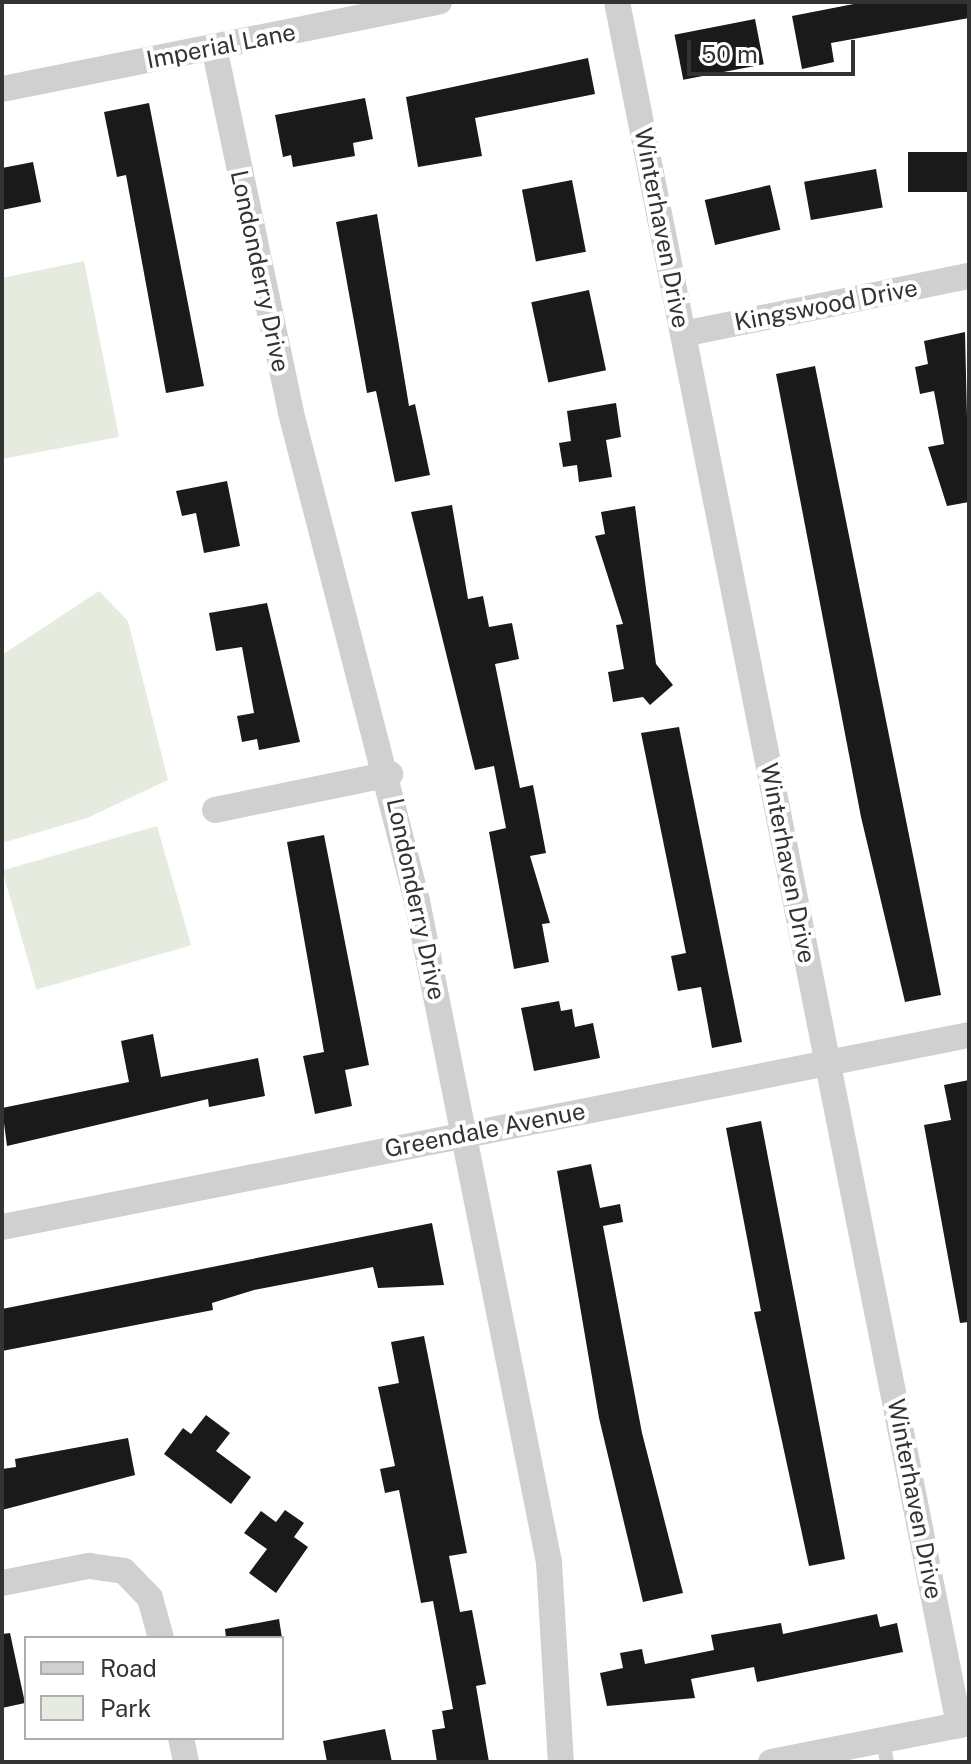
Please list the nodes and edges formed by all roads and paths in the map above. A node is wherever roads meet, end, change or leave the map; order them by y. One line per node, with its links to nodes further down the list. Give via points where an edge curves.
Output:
1 (439, 2): 3 (street, Imperial Lane)
2 (617, 2): 7 (street, Winterhaven Drive)
3 (409, 5): 4 (street, Imperial Lane)
4 (214, 47): 5 (street, Imperial Lane); 8 (street, Londonderry Drive, via 291,413)
5 (2, 89)
6 (969, 276): 7 (street, Kingswood Drive)
7 (683, 334): 11 (street, Winterhaven Drive)
8 (390, 774): 9 (street); 12 (street, Londonderry Drive)
9 (215, 810)
10 (969, 1035): 11 (street, Greendale Avenue)
11 (828, 1062): 12 (street, Greendale Avenue); 16 (street, Winterhaven Drive)
12 (464, 1135): 13 (street, Greendale Avenue); 20 (street, Londonderry Drive, via 549,1562)
13 (2, 1227)
14 (2, 1583): 15 (street, via 89,1566 124,1571 150,1598)
15 (160, 1636)
16 (964, 1724): 18 (street)
17 (181, 1740): 19 (street)
18 (885, 1751): 21 (street)
19 (186, 1762)
20 (561, 1762)
21 (771, 1762)

